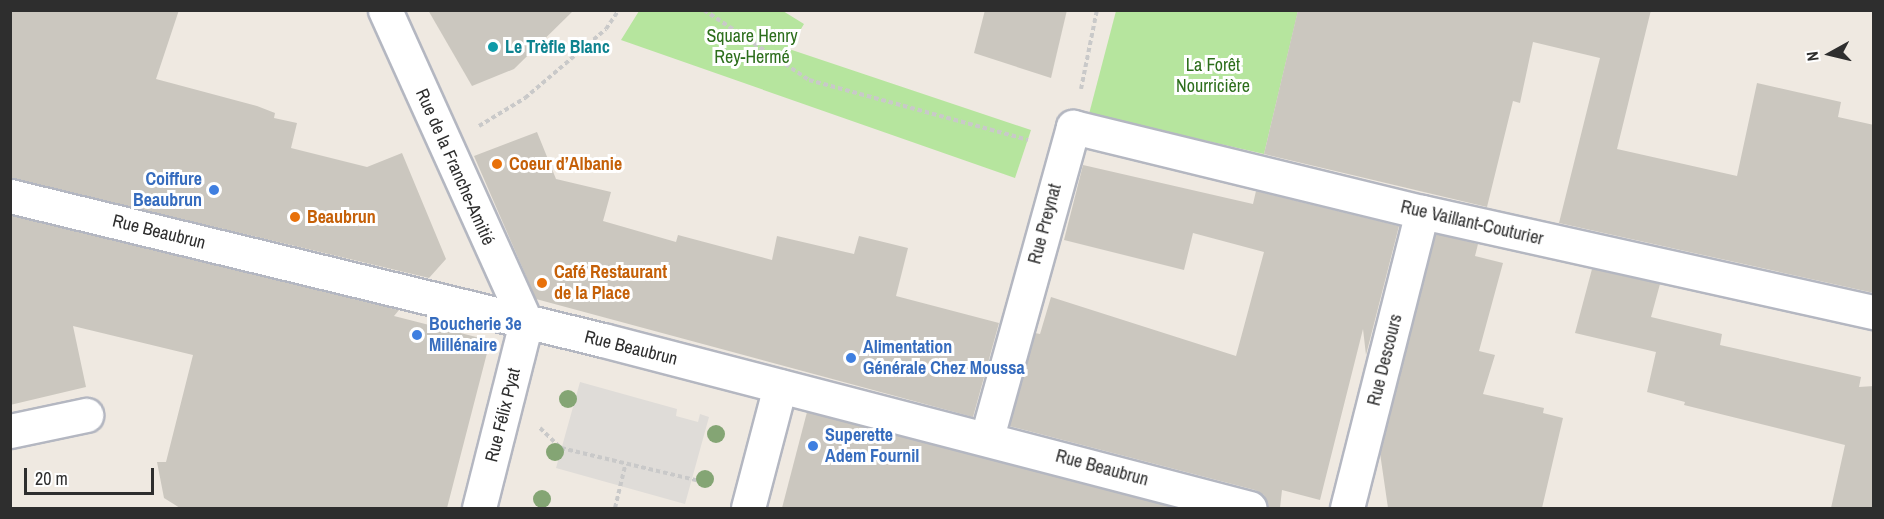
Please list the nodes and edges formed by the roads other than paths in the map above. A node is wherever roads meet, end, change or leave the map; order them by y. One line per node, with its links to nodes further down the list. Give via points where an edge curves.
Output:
1 (385, 10): 6 (street, Rue de la Franche-Amitié)
2 (1073, 127): 4 (street, Rue Vaillant-Couturier); 10 (street, Rue Preynat)
3 (10, 196): 6 (street, Rue Beaubrun)
4 (1422, 212): 5 (street, Rue Vaillant-Couturier); 14 (street, Rue Descours)
5 (1874, 312)
6 (526, 322): 7 (street, Rue Beaubrun); 11 (street, Rue Félix Pyat)
7 (780, 386): 10 (street, Rue Beaubrun); 12 (street)
8 (86, 415): 9 (street)
9 (10, 431)
10 (987, 437): 13 (street, Rue Beaubrun)
11 (479, 508)
12 (748, 508)
13 (1250, 508)
14 (1347, 508)

